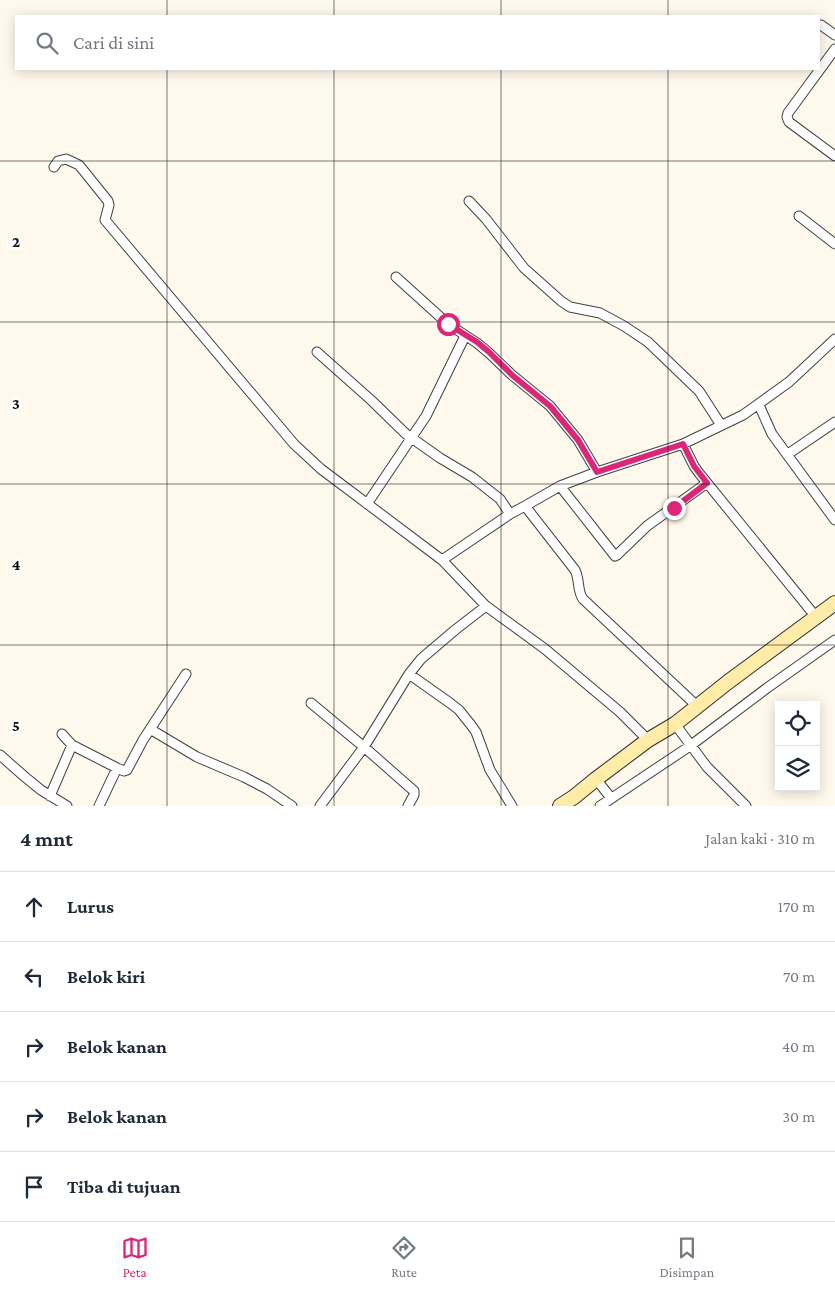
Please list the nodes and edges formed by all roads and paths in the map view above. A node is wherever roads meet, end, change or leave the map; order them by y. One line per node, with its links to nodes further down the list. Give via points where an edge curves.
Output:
1 (835, 22): 3 (street)
2 (821, 26): 3 (street)
3 (833, 33)
4 (835, 50): 5 (street)
5 (820, 70)
6 (820, 70): 7 (street, via 787,117 789,122)
7 (835, 156)
8 (54, 168): 25 (street, via 58,161 66,159 79,165 108,201 104,220 220,357 294,444)
9 (470, 201): 18 (street, via 524,268 570,307 600,313 648,342 699,391)
10 (799, 216): 11 (street)
11 (835, 244)
12 (396, 277): 13 (street)
13 (465, 336): 19 (street); 22 (street, via 477,342 550,406 578,440)
14 (835, 339): 16 (street)
15 (317, 352): 19 (street)
16 (759, 404): 18 (street); 21 (street, via 772,434)
17 (835, 422): 21 (street)
18 (721, 425): 20 (street)
19 (412, 438): 25 (street); 27 (street, via 472,476 500,499)
20 (683, 444): 22 (street); 23 (street)
21 (788, 454): 28 (street)
22 (597, 472): 24 (street)
23 (707, 483): 24 (street, via 647,526 617,556); 32 (street)
24 (560, 486): 26 (street)
25 (367, 504): 29 (street)
26 (525, 506): 27 (street); 37 (street, via 575,570 583,599)
27 (510, 514): 29 (street)
28 (835, 520)
29 (442, 560): 31 (street)
30 (835, 603): 32 (main road)
31 (486, 606): 35 (street, via 421,659); 41 (street, via 545,649)
32 (816, 617): 37 (main road)
33 (835, 640): 43 (street)
34 (186, 674): 39 (street)
35 (409, 674): 44 (street); 55 (street, via 459,710 471,725 490,770)
36 (311, 702): 44 (street)
37 (696, 706): 38 (main road)
38 (678, 728): 41 (main road); 43 (street)
39 (150, 729): 46 (street, via 127,771); 52 (street, via 197,757 244,777)
40 (62, 734): 42 (street)
41 (648, 740): 47 (main road)
42 (72, 745): 46 (street); 48 (street)
43 (690, 745): 49 (street); 58 (street)
44 (364, 747): 53 (street); 54 (street, via 414,791)
45 (0, 755): 48 (street)
46 (117, 768): 51 (street)
47 (597, 781): 49 (street); 56 (main road)
48 (50, 796): 50 (street)
49 (611, 797): 57 (street)
50 (68, 806)
51 (99, 806)
52 (292, 806)
53 (320, 806)
54 (408, 806)
55 (512, 806)
56 (560, 806)
57 (600, 806)
58 (746, 806)

